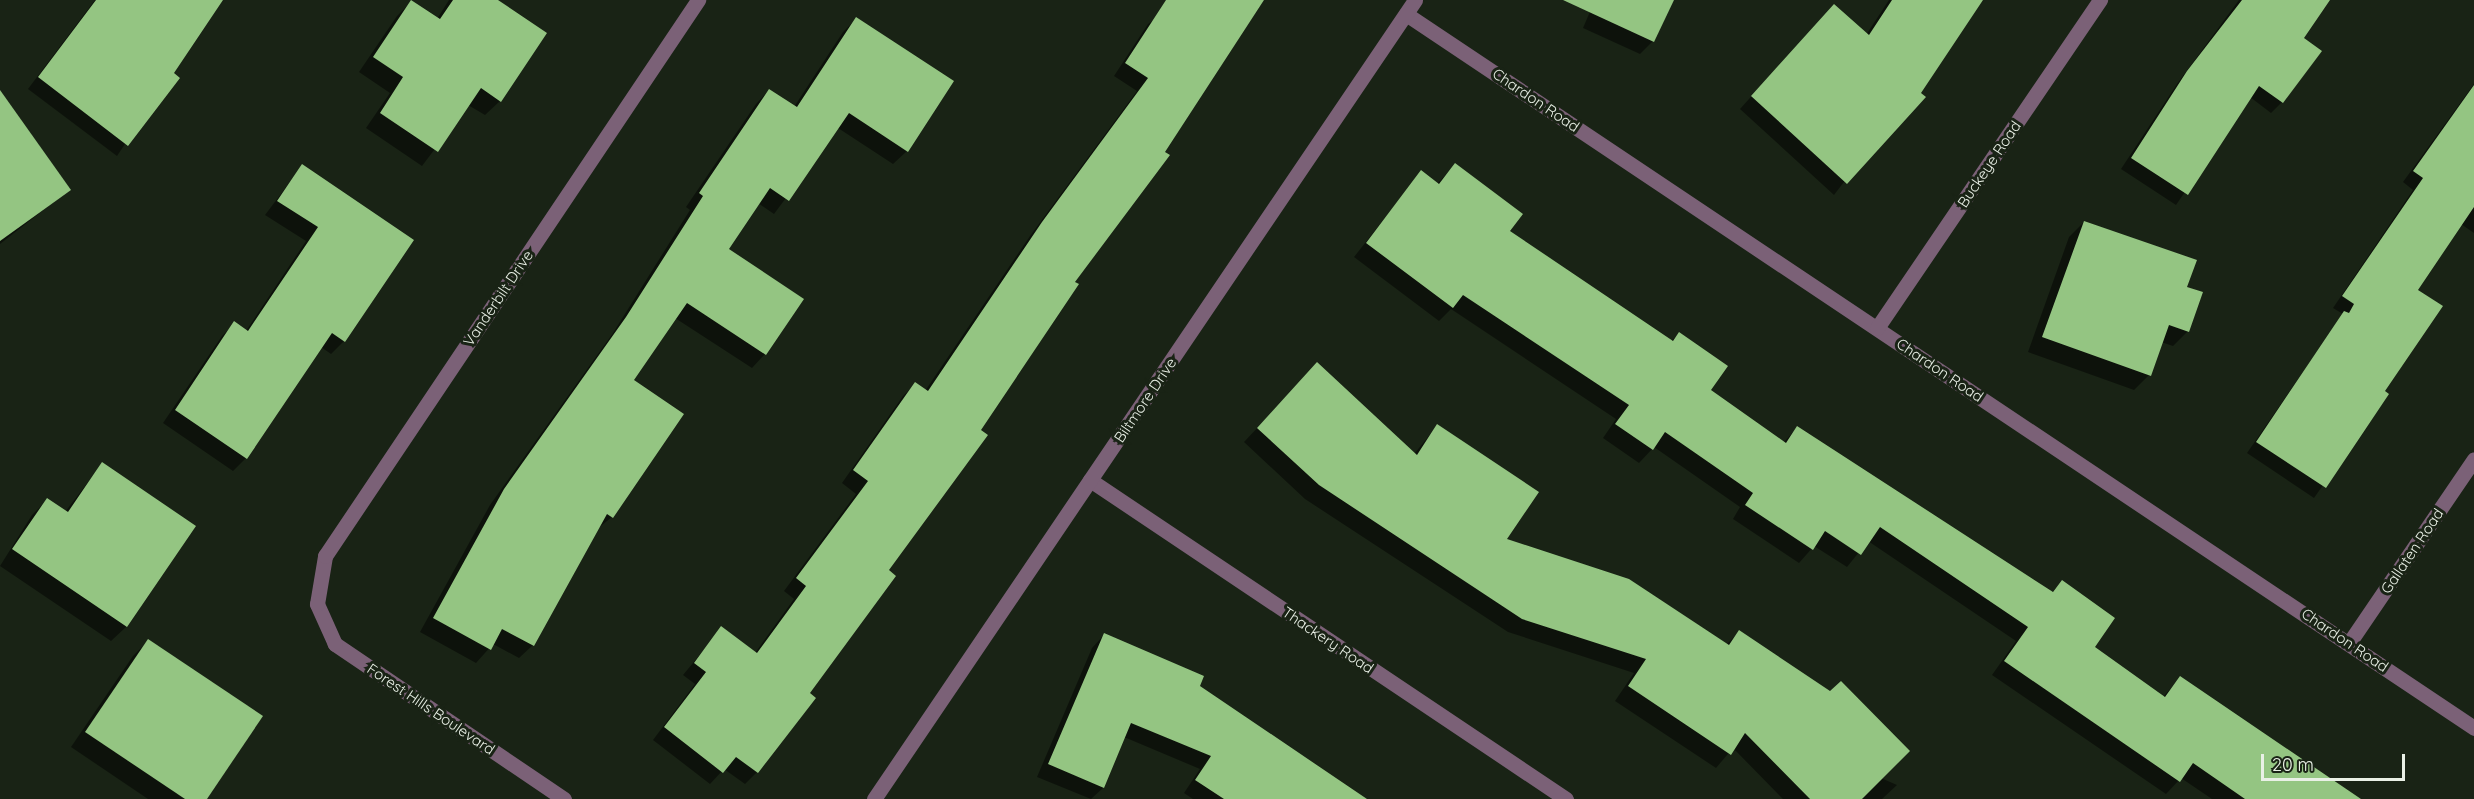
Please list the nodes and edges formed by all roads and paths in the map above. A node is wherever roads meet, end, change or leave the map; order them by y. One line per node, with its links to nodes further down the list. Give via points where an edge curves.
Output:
1 (698, 0): 8 (street, Vanderbilt Drive, via 325,556)
2 (1415, 0): 4 (street, Biltmore Drive)
3 (2100, 0): 5 (street, Buckeye Road)
4 (1406, 14): 5 (street, Chardon Road); 7 (street, Biltmore Drive)
5 (1877, 328): 9 (street, Chardon Road)
6 (2474, 459): 9 (street, Gallaten Road)
7 (1090, 480): 12 (street, Biltmore Drive); 13 (street, Thackery Road)
8 (317, 604): 11 (street, Forest Hills Boulevard, via 335,644)
9 (2349, 643): 10 (street, Chardon Road)
10 (2474, 728)
11 (564, 799)
12 (874, 799)
13 (1566, 799)

